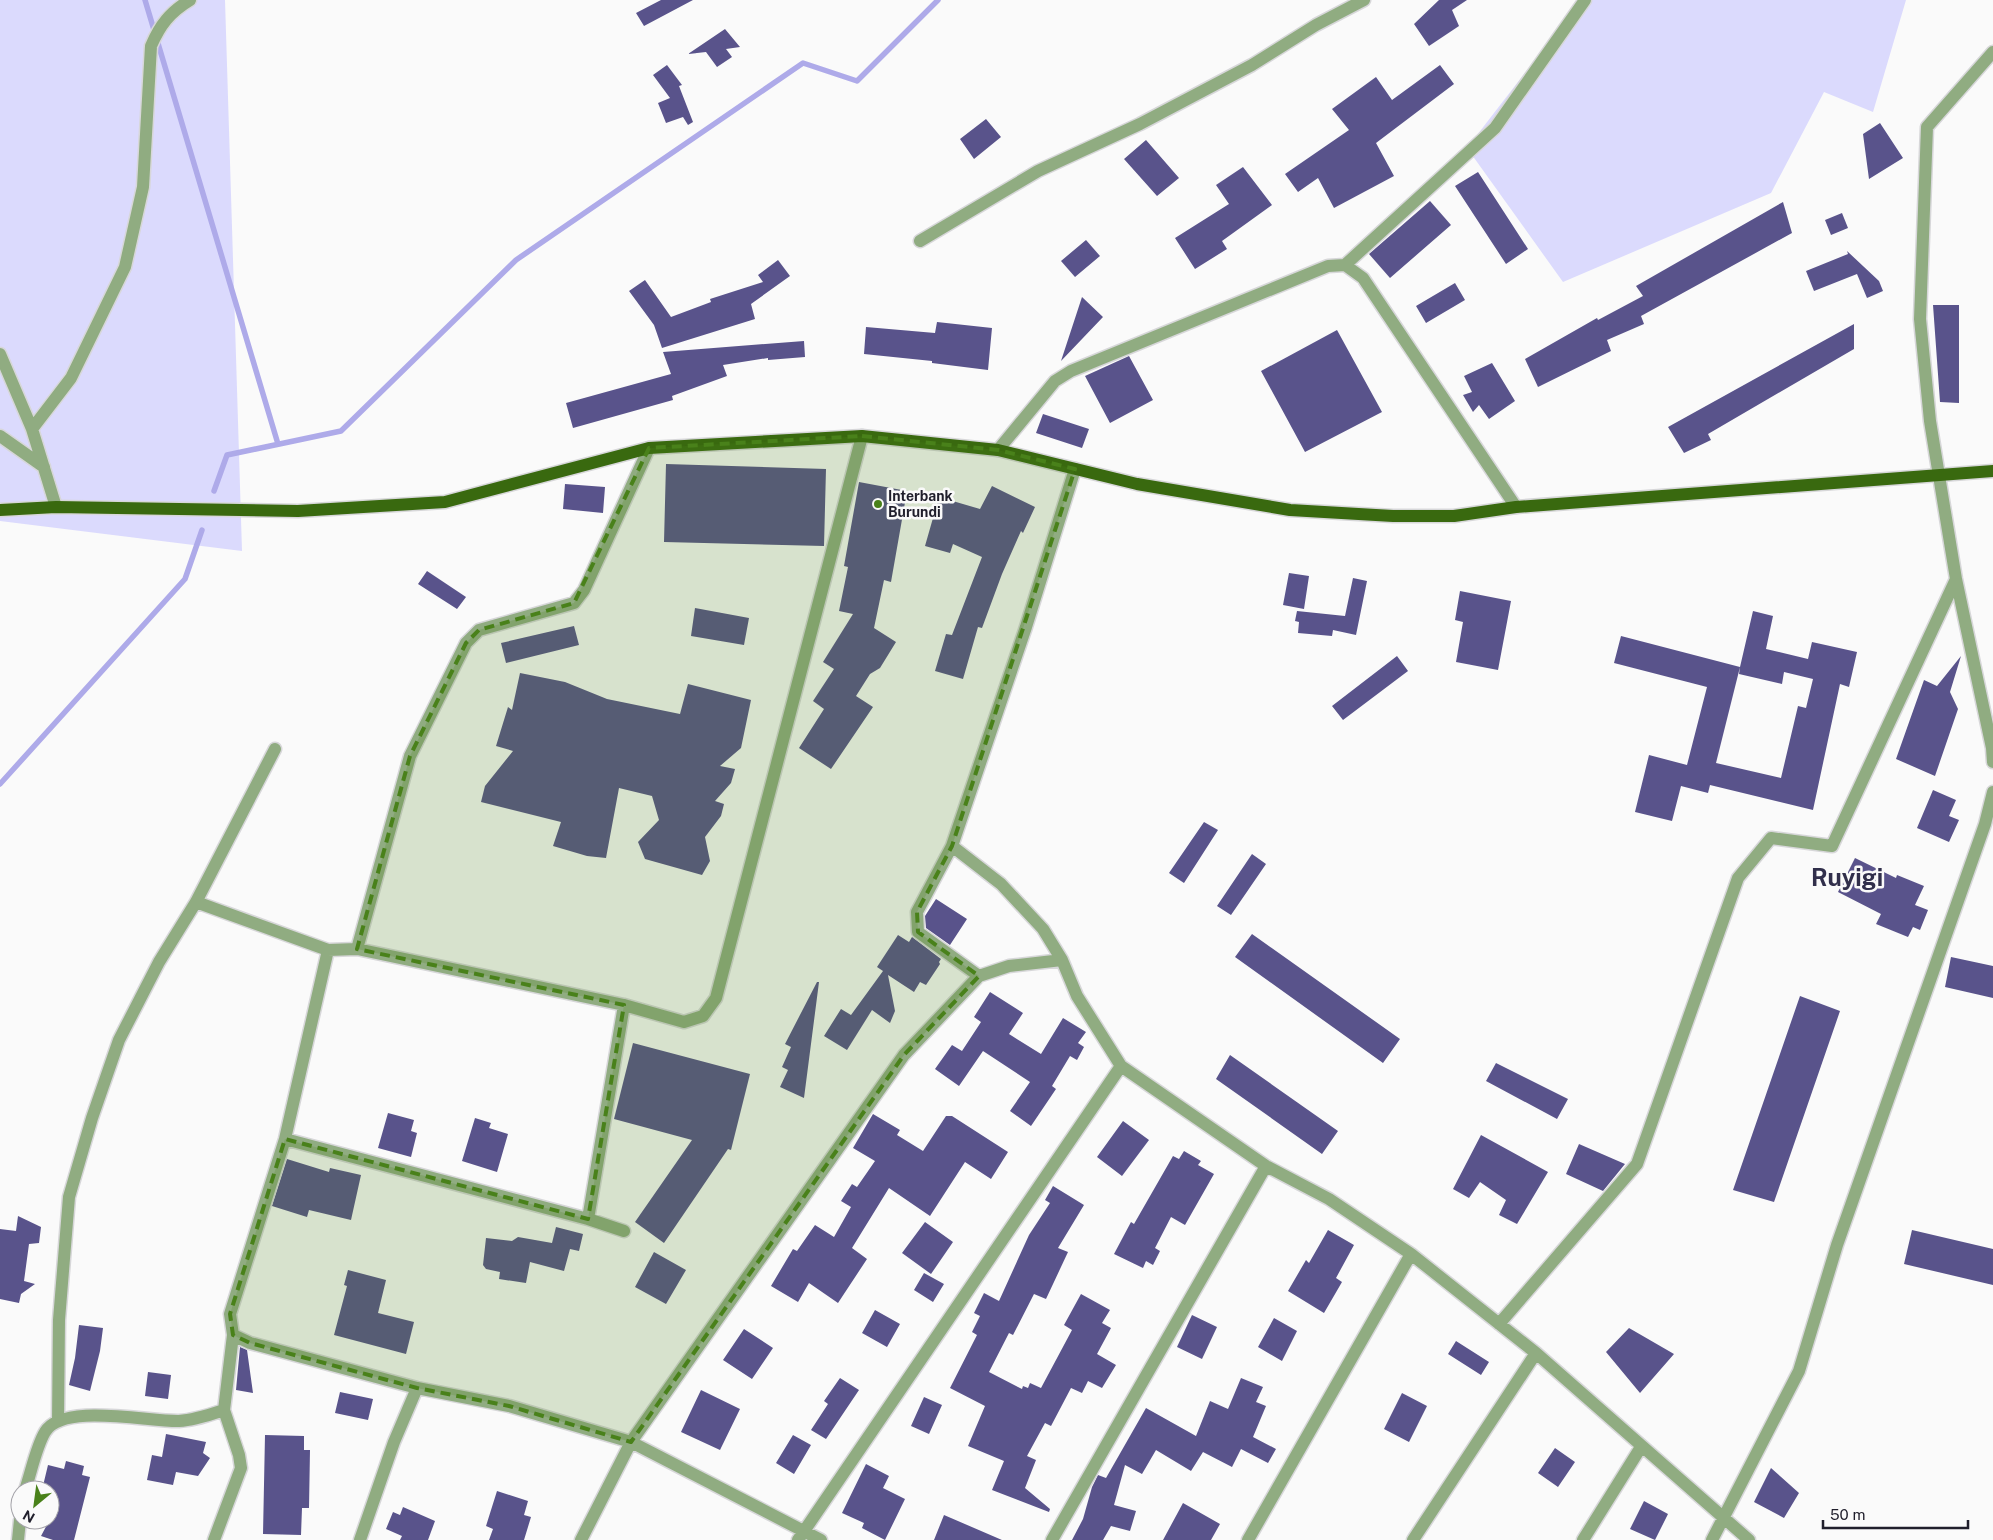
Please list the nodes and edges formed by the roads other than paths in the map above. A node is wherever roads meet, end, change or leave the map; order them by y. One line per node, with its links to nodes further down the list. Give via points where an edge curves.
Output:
1 (190, 0): 8 (street, via 175,9 160,27 151,46 143,187 125,267 71,378)
2 (1364, 0): 5 (street, via 1252,65 1140,124 1038,171)
3 (1585, 0): 6 (street, via 1495,128)
4 (1993, 52): 16 (street, via 1927,127 1920,319)
5 (920, 241)
6 (1345, 265): 12 (street, via 1328,266 1072,371 1055,381); 17 (street, via 1363,278)
7 (0, 354): 8 (street)
8 (32, 429): 13 (street)
9 (0, 436): 13 (street)
10 (862, 436): 11 (main road); 12 (main road); 30 (street, via 716,998 703,1016 684,1022)
11 (650, 448): 18 (main road, via 445,502 298,511); 26 (street, via 584,590 574,603 479,630 466,643 410,756)
12 (998, 450): 14 (main road)
13 (44, 467): 18 (street)
14 (1075, 469): 17 (main road, via 1137,484 1290,510 1454,516); 24 (street)
15 (1993, 471): 16 (main road)
16 (1939, 474): 17 (main road); 20 (street)
17 (1516, 507)
18 (56, 508): 19 (main road)
19 (0, 510)
20 (1956, 579): 22 (street); 37 (street, via 1832,846 1771,838 1738,878 1638,1164)
21 (275, 748): 25 (street)
22 (1993, 762)
23 (1993, 792): 46 (street, via 1985,824 1837,1245 1799,1371)
24 (952, 846): 28 (street, via 1001,884 1043,930); 29 (street, via 917,912 918,932)
25 (196, 902): 27 (street); 42 (street, via 119,1040 68,1197 59,1320)
26 (357, 949): 27 (street); 30 (street)
27 (328, 950): 32 (street)
28 (1062, 960): 29 (street, via 1009,966); 31 (street, via 1077,996)
29 (979, 976): 43 (street, via 904,1055)
30 (624, 1004): 34 (street)
31 (1121, 1066): 33 (street); 47 (street)
32 (285, 1139): 34 (street); 38 (street, via 230,1314)
33 (1266, 1166): 36 (street, via 1329,1199); 52 (street)
34 (588, 1219): 35 (street)
35 (624, 1231)
36 (1411, 1254): 37 (street); 53 (street)
37 (1499, 1324): 39 (street)
38 (233, 1335): 40 (street, via 250,1343); 41 (street)
39 (1536, 1352): 44 (street); 54 (street)
40 (417, 1388): 43 (street, via 509,1406); 49 (street, via 394,1442)
41 (224, 1410): 42 (street, via 178,1421 80,1415); 48 (street, via 241,1468)
42 (58, 1421): 45 (street, via 45,1430)
43 (631, 1442): 47 (street); 50 (street)
44 (1642, 1447): 46 (street); 55 (street)
45 (28, 1480)
46 (1723, 1519): 56 (street); 57 (street)
47 (801, 1536): 51 (street)
48 (214, 1540)
49 (360, 1540)
50 (581, 1540)
51 (821, 1540)
52 (1052, 1540)
53 (1248, 1540)
54 (1413, 1540)
55 (1584, 1540)
56 (1712, 1540)
57 (1749, 1540)

